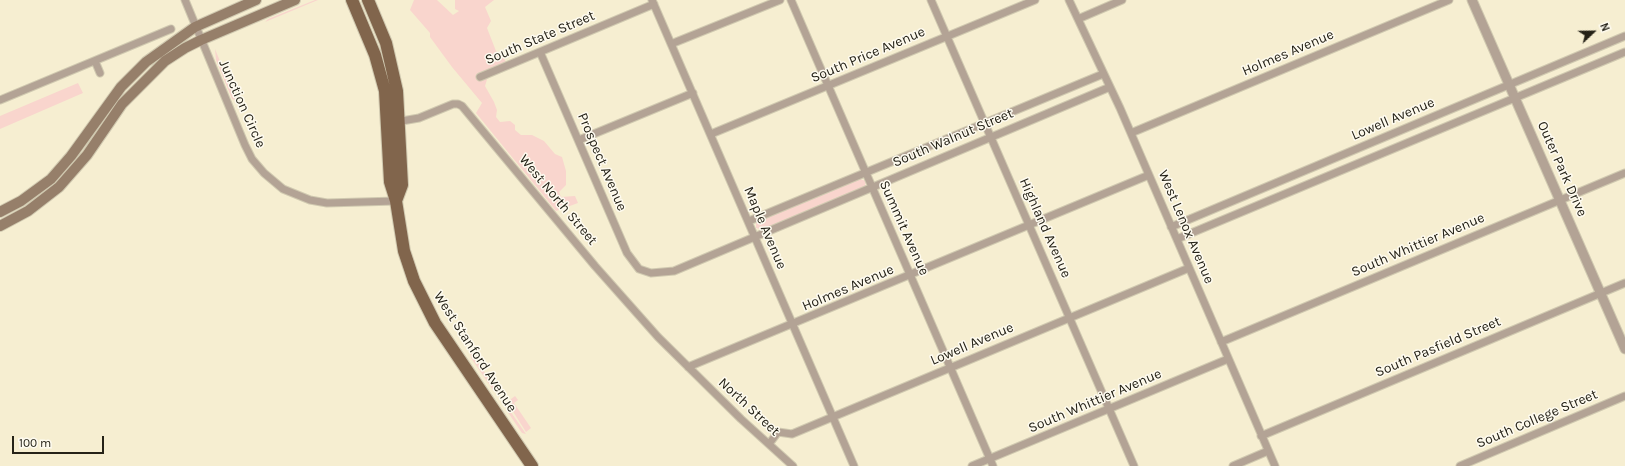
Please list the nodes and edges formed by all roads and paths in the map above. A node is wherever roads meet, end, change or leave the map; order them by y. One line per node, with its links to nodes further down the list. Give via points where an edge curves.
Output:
1 (185, 0): 17 (street, Junction Circle)
2 (256, 0): 17 (main road)
3 (295, 0): 22 (main road)
4 (368, 0): 21 (main road, West Stanford Avenue)
5 (374, 0): 21 (main road, via 386,29)
6 (780, 0): 23 (street)
7 (791, 0): 31 (street, Summit Avenue)
8 (931, 0): 20 (street, Highland Avenue)
9 (1035, 0): 20 (street, South Price Avenue)
10 (1069, 0): 16 (street, West Lenox Avenue)
11 (1122, 0): 16 (street)
12 (1449, 0): 38 (street, Holmes Avenue)
13 (1472, 0): 30 (street, Outer Park Drive)
14 (351, 2): 36 (main road, West Stanford Avenue, via 381,74)
15 (653, 2): 23 (street, Maple Avenue); 24 (street, South State Street)
16 (1078, 19): 28 (street, West Lenox Avenue)
17 (195, 27): 22 (street, Junction Circle); 50 (main road, via 156,53 132,75 51,179 21,201)
18 (171, 29): 26 (street)
19 (1625, 36): 30 (street, Lowell Avenue)
20 (947, 37): 31 (street, South Price Avenue); 37 (street, Highland Avenue)
21 (384, 39): 36 (main road, West Stanford Avenue, via 395,76)
22 (201, 40): 49 (street, Junction Circle, via 252,159 275,183 290,193 319,202); 52 (main road, via 165,61 137,88 110,120 87,155 59,187 28,211)
23 (671, 44): 33 (street, Maple Avenue)
24 (540, 52): 29 (street, South State Street); 41 (street, Prospect Avenue)
25 (1625, 52): 34 (street, Lowell Avenue)
26 (95, 61): 27 (street); 35 (street)
27 (100, 73)
28 (1103, 74): 32 (street, West Lenox Avenue); 37 (street, South Walnut Street)
29 (480, 77)
30 (1510, 85): 34 (street, Outer Park Drive); 42 (street, Lowell Avenue)
31 (829, 86): 39 (street, South Price Avenue); 45 (street, Summit Avenue)
32 (1110, 87): 38 (street, West Lenox Avenue); 40 (street, South Walnut Street)
33 (693, 93): 39 (street, Maple Avenue); 41 (street)
34 (1516, 98): 43 (street, Lowell Avenue); 48 (street, Outer Park Drive)
35 (0, 100)
36 (394, 122): 49 (main road, West Stanford Avenue, via 402,185); 68 (street, West North Street, via 419,118 453,104 462,106 595,266)
37 (985, 124): 40 (street, Highland Avenue); 45 (street, South Walnut Street)
38 (1134, 132): 46 (street, West Lenox Avenue)
39 (711, 134): 51 (street, Maple Avenue)
40 (991, 136): 47 (street, South Walnut Street); 53 (street, Highland Avenue)
41 (579, 140): 58 (street, Prospect Avenue, via 627,253 639,269)
42 (1344, 154): 43 (street); 54 (street, Lowell Avenue)
43 (1349, 167): 56 (street, Lowell Avenue)
44 (1625, 173): 48 (street, South Whittier Avenue)
45 (866, 174): 47 (street, Summit Avenue); 51 (street, South Walnut Street)
46 (1149, 175): 53 (street, Holmes Avenue); 54 (street, West Lenox Avenue)
47 (872, 187): 55 (street, South Walnut Street); 59 (street, Summit Avenue)
48 (1560, 200): 61 (street, Outer Park Drive); 64 (street, South Whittier Avenue)
49 (396, 201): 76 (main road, West Stanford Avenue, via 404,251 425,305)
50 (0, 212)
51 (749, 221): 55 (street, Maple Avenue)
52 (0, 226)
53 (1030, 226): 59 (street, Holmes Avenue); 62 (street, Highland Avenue)
54 (1171, 227): 56 (street, West Lenox Avenue)
55 (755, 236): 58 (street, South Walnut Street, via 674,272); 63 (street, Maple Avenue)
56 (1177, 239): 57 (street, West Lenox Avenue)
57 (1189, 268): 62 (street, Lowell Avenue); 64 (street, West Lenox Avenue)
58 (651, 273)
59 (911, 276): 63 (street, Holmes Avenue); 67 (street, Summit Avenue)
60 (1625, 282): 61 (street, South Pasfield Street)
61 (1601, 293): 65 (street, Outer Park Drive); 72 (street, South Pasfield Street)
62 (1069, 317): 67 (street, Lowell Avenue); 70 (street, Highland Avenue)
63 (792, 325): 68 (street, Holmes Avenue); 71 (street, Maple Avenue)
64 (1221, 342): 66 (street, West Lenox Avenue)
65 (1625, 349)
66 (1228, 359): 70 (street, South Whittier Avenue); 72 (street, West Lenox Avenue)
67 (950, 367): 71 (street, Lowell Avenue); 75 (street, Summit Avenue)
68 (688, 368): 73 (street, North Street)
69 (1625, 396): 84 (street, South College Street)
70 (1109, 409): 75 (street, South Whittier Avenue); 81 (street, Highland Avenue)
71 (832, 417): 73 (street, Lowell Avenue, via 792,434 778,432); 78 (street, Maple Avenue)
72 (1261, 436): 74 (street, West Lenox Avenue)
73 (769, 444): 77 (street, North Street)
74 (1268, 451): 82 (street); 83 (street, West Lenox Avenue)
75 (990, 459): 79 (street, South Whittier Avenue); 80 (street, Summit Avenue)
76 (532, 466)
77 (793, 466)
78 (854, 466)
79 (972, 466)
80 (993, 466)
81 (1134, 466)
82 (1232, 466)
83 (1274, 466)
84 (1460, 466)

